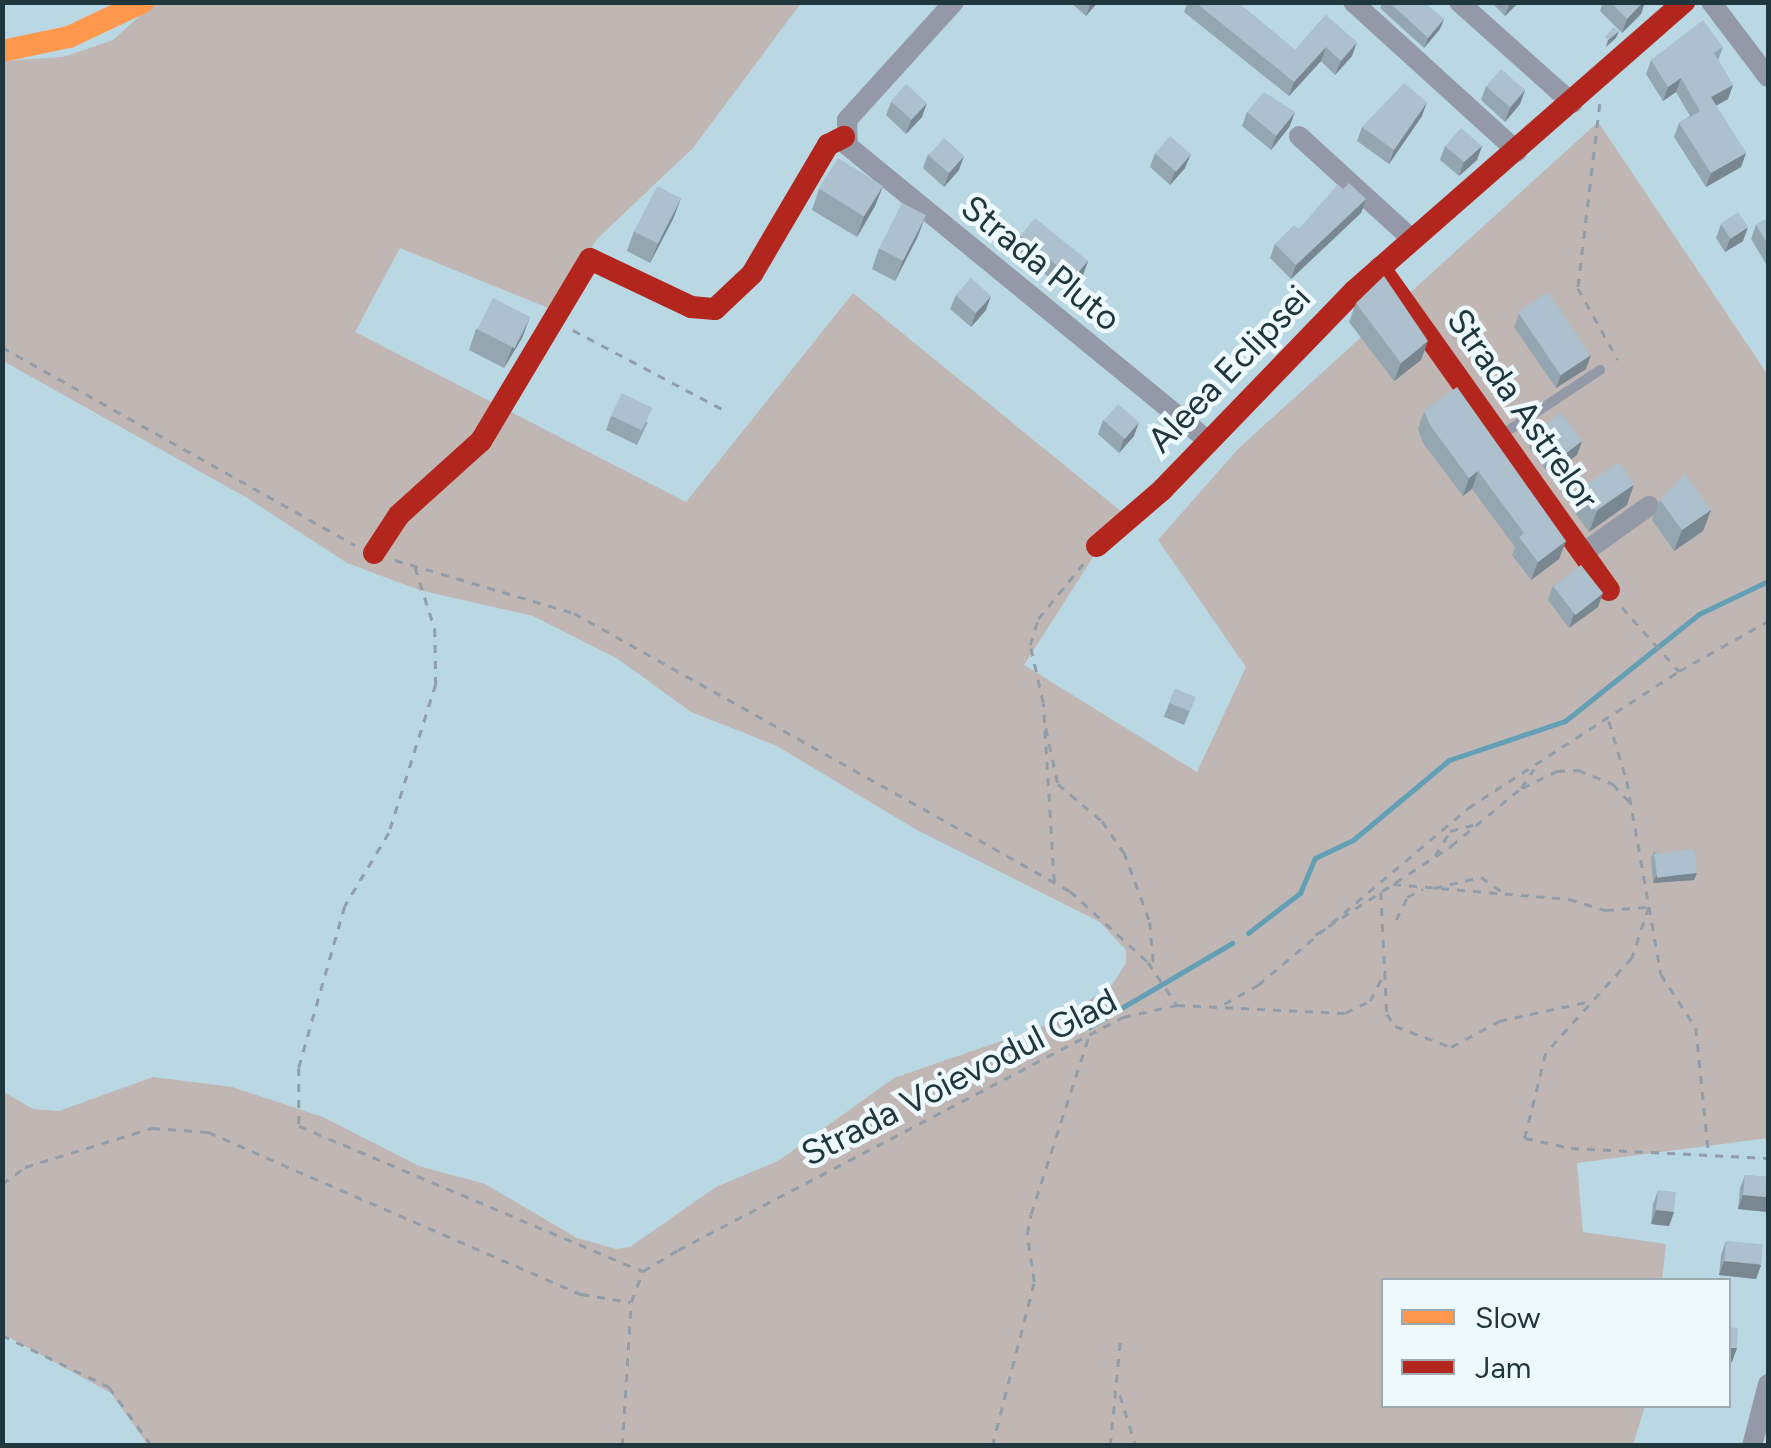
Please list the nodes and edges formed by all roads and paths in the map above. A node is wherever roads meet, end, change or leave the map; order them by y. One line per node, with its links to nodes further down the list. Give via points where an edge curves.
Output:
1 (144, 2): 7 (street, via 69,37)
2 (954, 2): 11 (street)
3 (1353, 2): 13 (street)
4 (1460, 2): 10 (street)
5 (1684, 2): 9 (street, Aleea Eclipsei)
6 (1711, 2): 8 (street)
7 (2, 52)
8 (1768, 76)
9 (1595, 82): 10 (street, Aleea Eclipsei); 18 (path, via 1599,136 1578,288)
10 (1572, 103): 13 (street, Aleea Eclipsei)
11 (844, 133): 16 (street, via 828,145 752,274 726,302 692,307 597,258 584,265); 22 (street, Strada Pluto, via 858,156)
12 (1299, 136): 14 (street)
13 (1517, 151): 14 (street, Aleea Eclipsei)
14 (1414, 240): 15 (street, Aleea Eclipsei)
15 (1380, 268): 21 (street, Strada Astrelor); 22 (street, Aleea Eclipsei)
16 (556, 322): 20 (path); 25 (street, via 482,441 399,516)
17 (2, 346): 25 (path)
18 (1618, 360)
19 (1600, 370): 21 (lane)
20 (722, 409)
21 (1500, 436): 26 (street, Strada Astrelor)
22 (1208, 441): 24 (street, Aleea Eclipsei)
23 (1649, 506): 26 (street)
24 (1097, 546): 32 (path, via 1034,632 1030,646)
25 (374, 553): 27 (path)
26 (1583, 554): 28 (street, Strada Astrelor)
27 (414, 566): 38 (path, via 574,613); 55 (path, via 435,629 436,684 388,833 345,906 299,1068 299,1126)
28 (1609, 590): 30 (path)
29 (1768, 621): 30 (path)
30 (1679, 671): 31 (path)
31 (1609, 721): 33 (path); 35 (path)
32 (1044, 722): 38 (path); 46 (path, via 1058,784 1102,820 1124,852 1150,922)
33 (1536, 768): 34 (path); 45 (path, via 1468,808)
34 (1521, 788): 35 (path, via 1557,771 1578,770 1613,784); 36 (path)
35 (1630, 802): 43 (path)
36 (1480, 823): 37 (path); 37 (path, via 1450,831)
37 (1434, 857): 39 (path)
38 (1054, 883): 46 (path, via 1093,909)
39 (1393, 884): 40 (path); 41 (path)
40 (1430, 888): 42 (path); 42 (path, via 1481,876); 44 (path, via 1407,897)
41 (1381, 892): 45 (path); 47 (path)
42 (1509, 897): 43 (path, via 1568,899 1606,910)
43 (1648, 907): 48 (path, via 1632,958); 52 (path, via 1660,974 1696,1028)
44 (1396, 920)
45 (1309, 938): 50 (path, via 1258,985)
46 (1154, 970): 49 (path)
47 (1385, 971): 48 (path, via 1390,1023 1440,1047 1464,1044 1511,1017 1566,1010); 50 (path, Strada Voievodul Glad, via 1370,1001 1346,1013)
48 (1596, 998): 52 (path, via 1546,1053 1525,1138)
49 (1176, 1005): 50 (path, Strada Voievodul Glad); 51 (path, Strada Voievodul Glad, via 1123,1017)
50 (1221, 1005)
51 (1090, 1034): 55 (path, Strada Voievodul Glad); 63 (path, via 1027,1234 1034,1282)
52 (1709, 1156): 53 (path)
53 (1768, 1158)
54 (2, 1184): 56 (path, via 25,1167 152,1128 208,1132 581,1294)
55 (643, 1271): 56 (path)
56 (632, 1302): 62 (path)
57 (2, 1334): 61 (path, via 109,1387)
58 (1120, 1342): 60 (path)
59 (1768, 1384): 66 (street)
60 (1118, 1391): 64 (path); 65 (path)
61 (152, 1446)
62 (622, 1446)
63 (992, 1446)
64 (1110, 1446)
65 (1136, 1446)
66 (1752, 1446)

